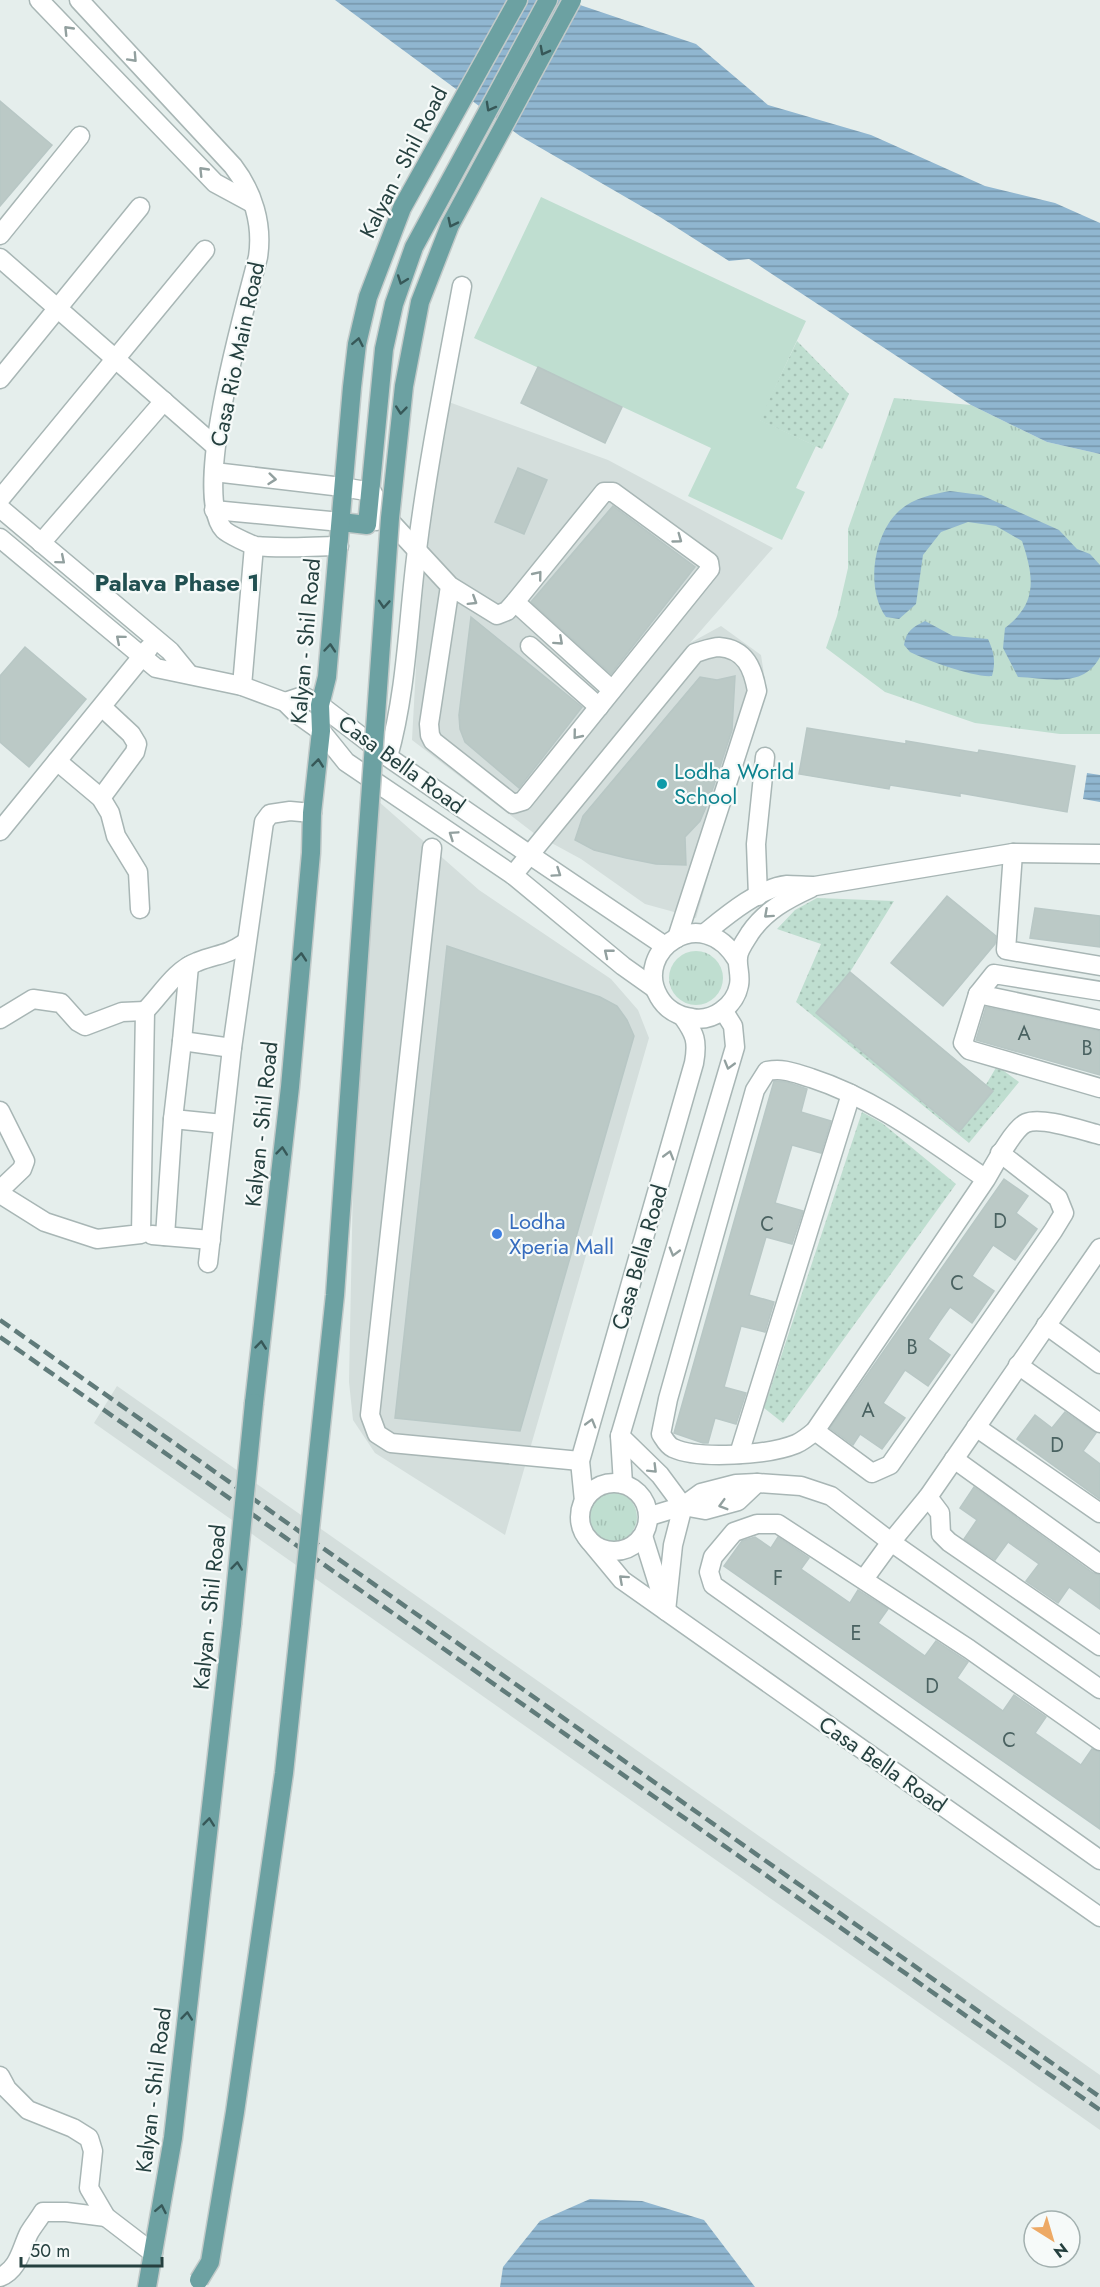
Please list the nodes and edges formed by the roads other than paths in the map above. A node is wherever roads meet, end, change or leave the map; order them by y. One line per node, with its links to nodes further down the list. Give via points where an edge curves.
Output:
1 (39, 0): 7 (street, one-way to 1, via 215,183)
2 (79, 0): 7 (street, Casa Rio Main Road, one-way to 7, via 233,166)
3 (518, 0): 19 (main road, Kalyan - Shil Road, one-way to 3, via 357,344 368,297 389,238 417,177)
4 (548, 0): 20 (main road, one-way to 20, via 414,247 394,304 384,349)
5 (572, 0): 123 (main road, one-way to 123, bridge, via 450,225 420,302 404,386 389,542 336,1295 288,1738 210,2262)
6 (80, 136): 9 (street)
7 (252, 203): 17 (street, Casa Rio Main Road, via 259,220 260,242)
8 (140, 207): 13 (street)
9 (0, 235)
10 (205, 250): 14 (street)
11 (0, 258): 13 (street)
12 (462, 286): 31 (street)
13 (57, 308): 14 (street); 15 (street)
14 (115, 359): 16 (street); 21 (street)
15 (0, 379)
16 (164, 401): 17 (street); 28 (street)
17 (215, 446): 18 (street, Casa Rio Main Road)
18 (214, 472): 19 (street, one-way to 19); 22 (street, Casa Rio Main Road)
19 (342, 487): 20 (street); 25 (main road, Kalyan - Shil Road)
20 (372, 492): 24 (street); 26 (main road)
21 (0, 499)
22 (214, 510): 25 (street); 29 (street, via 223,530)
23 (7, 514): 27 (street); 28 (street)
24 (387, 518): 26 (street); 31 (street)
25 (341, 522): 26 (main road); 30 (main road, Kalyan - Shil Road)
26 (367, 525)
27 (0, 536): 36 (street, one-way to 27)
28 (41, 543): 34 (street, one-way to 34)
29 (254, 546): 30 (street); 38 (street)
30 (339, 546): 41 (main road, Kalyan - Shil Road, one-way to 30, via 327,677)
31 (417, 549): 32 (street); 45 (street)
32 (450, 586): 33 (street, one-way to 33, via 497,615); 44 (street)
33 (515, 602): 39 (street, one-way to 39); 39 (street, one-way to 39, via 604,492 613,492 709,562 710,569)
34 (155, 639): 36 (street); 37 (street)
35 (531, 646): 43 (street)
36 (142, 657): 37 (street, via 156,668); 42 (street)
37 (188, 673): 38 (street)
38 (242, 686): 40 (street)
39 (612, 690): 43 (street)
40 (285, 702): 41 (street, Casa Bella Road, via 303,696); 46 (street, Casa Bella Road)
41 (320, 705): 46 (main road, Kalyan - Shil Road); 47 (street, Casa Bella Road)
42 (102, 707): 49 (street); 50 (street, via 137,744)
43 (599, 707): 44 (street, one-way to 44, via 523,801 513,804 433,741)
44 (429, 724): 45 (street)
45 (396, 726): 47 (street)
46 (321, 731): 51 (main road, Kalyan - Shil Road, one-way to 46); 57 (street, Casa Bella Road, one-way to 46, via 346,762)
47 (388, 757): 56 (street, Casa Bella Road)
48 (765, 758): 59 (street, via 756,844)
49 (57, 762): 50 (street); 52 (street)
50 (101, 798): 60 (street, via 116,836 138,872)
51 (312, 813): 63 (street, via 270,814 264,822); 121 (main road, Kalyan - Shil Road, one-way to 51, bridge, via 173,2138 231,1624 290,1087)
52 (0, 831)
53 (432, 848): 101 (street, via 370,1415 377,1434 391,1443)
54 (1013, 853): 55 (street); 58 (street); 66 (street, via 1006,950)
55 (1100, 854)
56 (530, 855): 57 (street); 62 (street, Casa Bella Road, one-way to 62); 62 (street, via 695,653 718,647 738,653 753,668 757,691)
57 (513, 875): 67 (street, Casa Bella Road, one-way to 57)
58 (815, 886): 59 (street, via 785,885); 64 (street, one-way to 64, via 768,912 750,932)
59 (758, 896): 61 (street)
60 (140, 909)
61 (705, 933): 62 (street, via 690,933); 64 (street, via 729,946)
62 (671, 942): 67 (street, via 657,958)
63 (245, 943): 65 (street, via 226,955); 76 (street)
64 (737, 960): 70 (street, via 739,987)
65 (189, 966): 71 (street); 75 (street)
66 (1100, 966)
67 (654, 988): 72 (street, Casa Bella Road, via 670,1010)
68 (1100, 991): 69 (street, via 994,974)
69 (978, 994): 74 (street); 77 (street, via 963,1043 969,1050)
70 (723, 1010): 72 (street, via 711,1017); 98 (street, Casa Bella Road, one-way to 98, via 733,1026 735,1047)
71 (145, 1011): 73 (street, via 122,1012 85,1026 60,1003 33,999); 86 (street)
72 (682, 1017): 101 (street, Casa Bella Road, one-way to 72, via 690,1082 697,1045 693,1031)
73 (0, 1019)
74 (1100, 1020)
75 (182, 1041): 76 (street); 80 (street)
76 (232, 1048): 81 (street)
77 (1100, 1088)
78 (851, 1094): 84 (street, via 890,1113); 99 (street); 99 (street, via 781,1068 767,1071 755,1090 661,1434 675,1449)
79 (0, 1111): 85 (street, via 25,1161)
80 (173, 1119): 81 (street); 87 (street)
81 (223, 1124): 88 (street)
82 (1100, 1135): 83 (street, via 1037,1120 1024,1123)
83 (1000, 1153): 84 (street); 97 (street, via 1058,1198 1064,1213 1053,1231 890,1465 872,1473)
84 (986, 1179): 97 (street)
85 (0, 1192): 86 (street, via 45,1222 97,1239)
86 (141, 1234): 87 (street)
87 (165, 1236): 88 (street)
88 (210, 1240): 90 (street)
89 (1100, 1248): 91 (street)
90 (208, 1263)
91 (1095, 1267): 92 (street)
92 (1046, 1326): 93 (street); 94 (street)
93 (1100, 1364)
94 (1018, 1365): 95 (street); 96 (street)
95 (1100, 1423)
96 (976, 1427): 100 (street); 106 (street)
97 (815, 1431): 99 (street, via 797,1444 764,1454)
98 (620, 1436): 102 (street, Casa Bella Road); 105 (street, one-way to 105, via 660,1475)
99 (739, 1454)
100 (954, 1459): 103 (street); 111 (street)
101 (580, 1461): 104 (street, Casa Bella Road)
102 (623, 1484): 104 (street, via 601,1485); 107 (street, via 638,1492)
103 (928, 1497): 110 (street); 114 (street, via 940,1513 941,1534 949,1542)
104 (584, 1500): 109 (street, Casa Bella Road, via 580,1520)
105 (683, 1506): 107 (street); 110 (street, via 705,1510 738,1501 757,1483 801,1486 831,1496); 113 (street, via 673,1545)
106 (1100, 1513)
107 (650, 1516): 108 (street)
108 (643, 1536): 109 (street, via 636,1544 616,1551 596,1546); 113 (street)
109 (588, 1539): 113 (street, Casa Bella Road, one-way to 109, via 622,1580)
110 (891, 1542): 112 (street); 115 (street)
111 (1100, 1564)
112 (864, 1580): 116 (street); 117 (street, via 778,1524 757,1524 734,1532 714,1557 709,1572 713,1585)
113 (666, 1611): 118 (street, Casa Bella Road)
114 (1100, 1646)
115 (1100, 1689)
116 (1100, 1741)
117 (1100, 1860)
118 (1100, 1917)
119 (0, 2076): 120 (street, via 28,2110 89,2138 93,2151 89,2188)
120 (106, 2217): 121 (street); 122 (street, via 44,2212 29,2233 21,2256 7,2275)
121 (153, 2253): 124 (main road, Kalyan - Shil Road)
122 (0, 2277)
123 (196, 2284)
124 (147, 2287)

